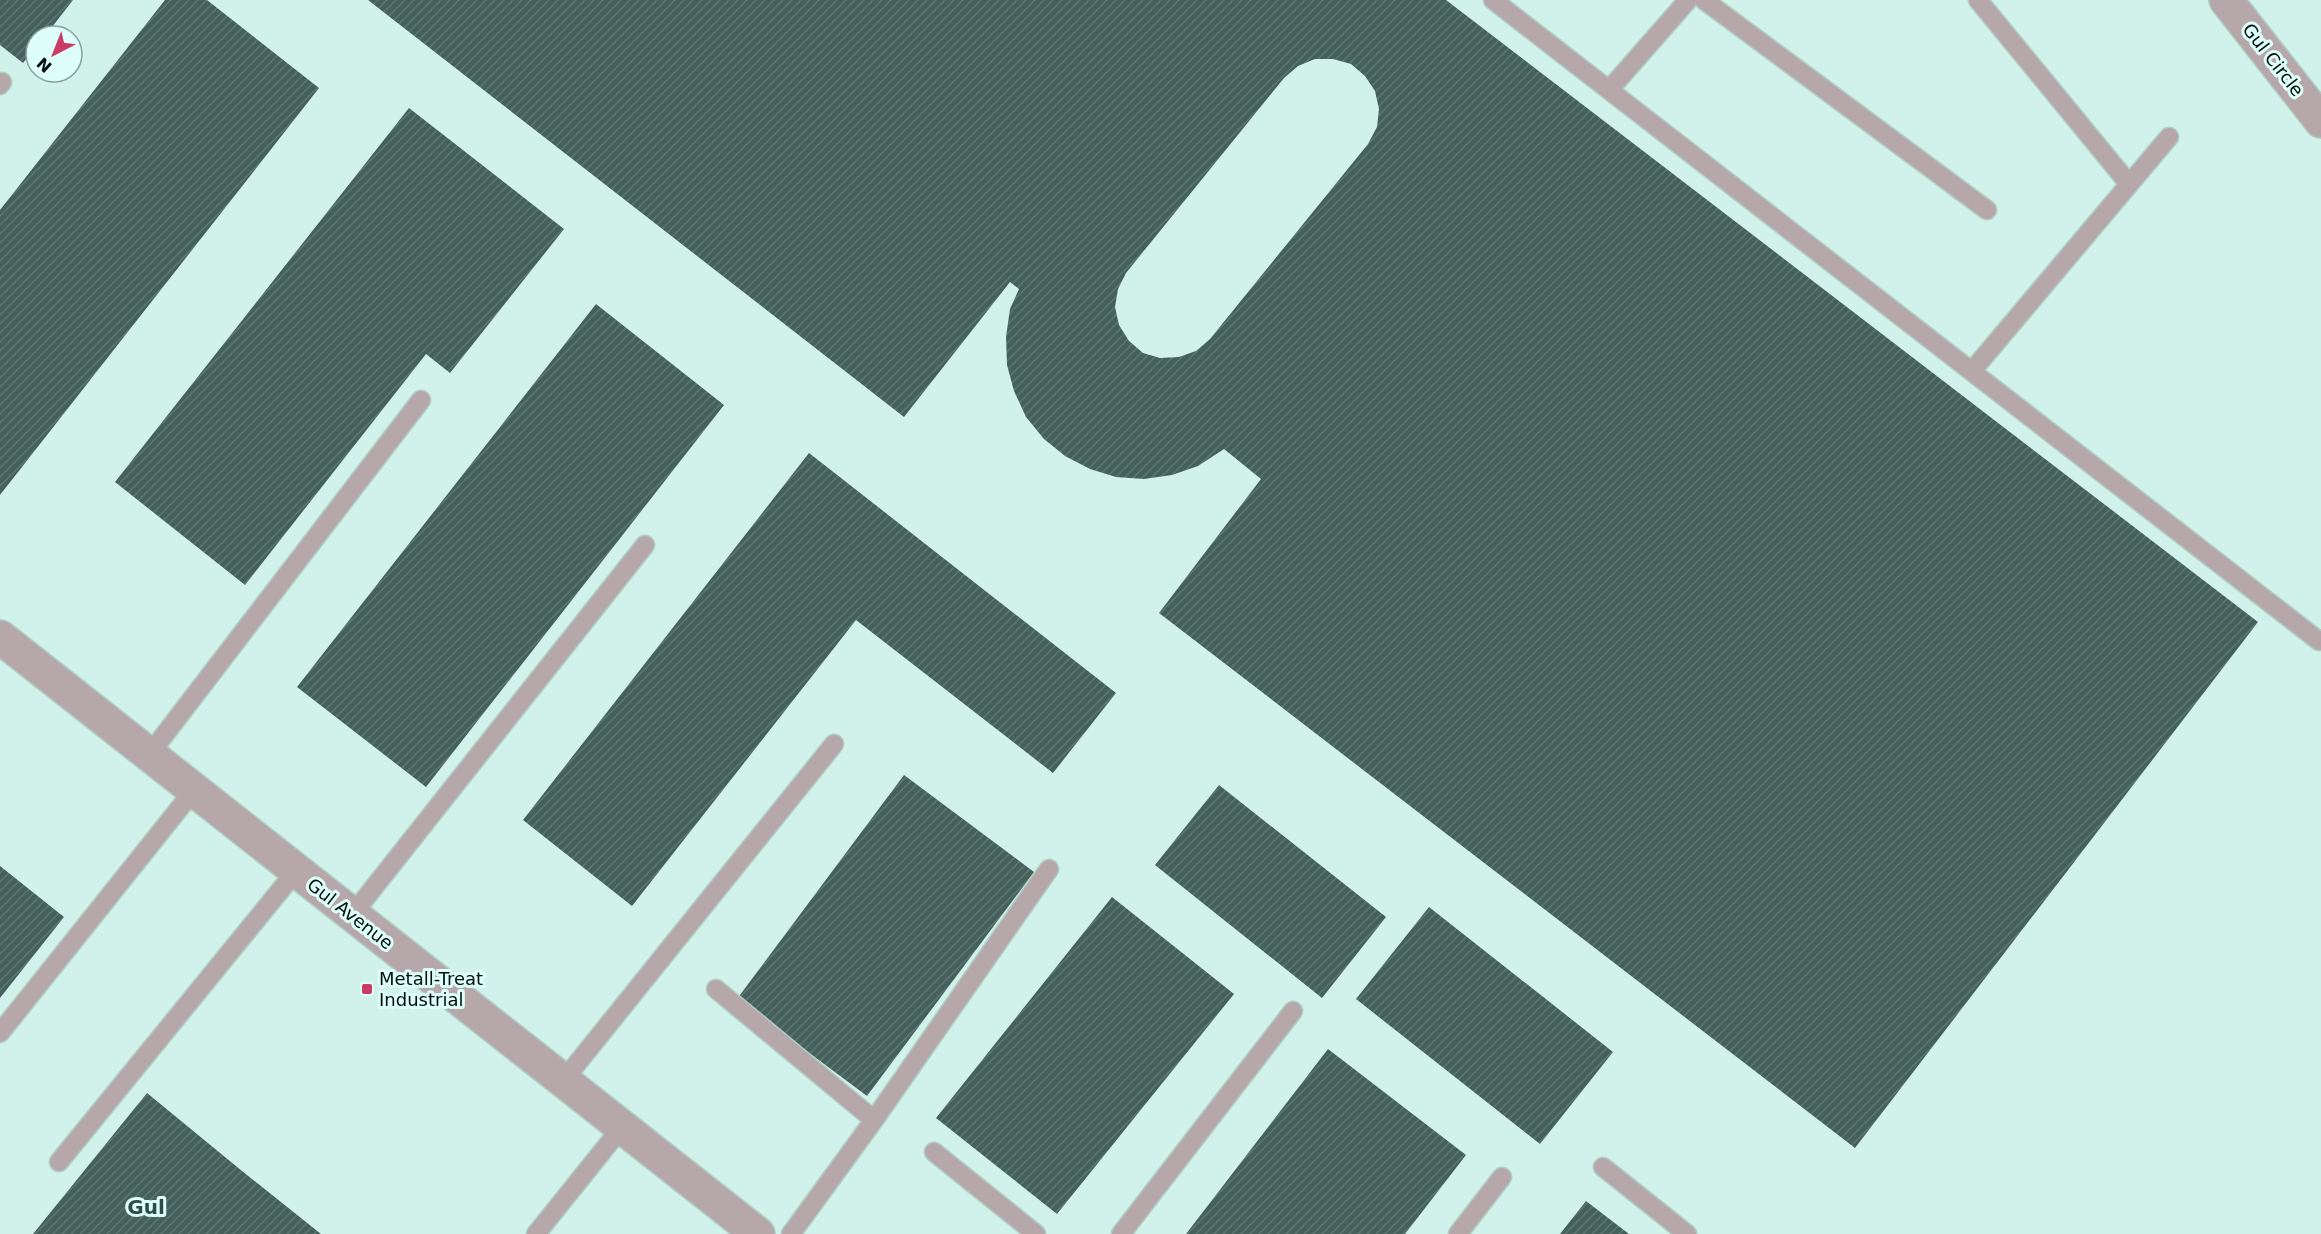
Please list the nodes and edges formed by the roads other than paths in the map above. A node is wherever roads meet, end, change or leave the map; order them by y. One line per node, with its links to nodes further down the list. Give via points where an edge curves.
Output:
1 (1493, 0): 6 (lane)
2 (1688, 0): 6 (lane)
3 (1704, 0): 10 (lane)
4 (1978, 0): 9 (lane)
5 (2226, 0): 7 (street, Gul Circle)
6 (1609, 90): 11 (lane)
7 (2321, 121)
8 (2169, 137): 9 (lane)
9 (2129, 184): 11 (lane)
10 (1987, 210)
11 (1972, 371): 15 (lane)
12 (421, 400): 17 (lane)
13 (645, 545): 21 (lane)
14 (0, 637): 17 (street, Gul Avenue)
15 (2319, 641)
16 (834, 744): 25 (lane)
17 (149, 755): 18 (street, Gul Avenue)
18 (194, 790): 20 (street, Gul Avenue); 24 (lane)
19 (1049, 869): 26 (lane)
20 (297, 871): 21 (street, Gul Avenue); 29 (lane)
21 (352, 915): 25 (street, Gul Avenue)
22 (716, 989): 26 (lane)
23 (1293, 1011): 36 (lane)
24 (0, 1033)
25 (563, 1081): 27 (street, Gul Avenue)
26 (873, 1120): 34 (lane)
27 (622, 1127): 32 (lane); 33 (street, Gul Avenue)
28 (934, 1152): 35 (lane)
29 (60, 1162)
30 (1602, 1167): 38 (lane)
31 (1502, 1177): 37 (lane)
32 (536, 1234)
33 (758, 1234)
34 (791, 1234)
35 (1036, 1234)
36 (1121, 1234)
37 (1458, 1234)
38 (1687, 1234)

